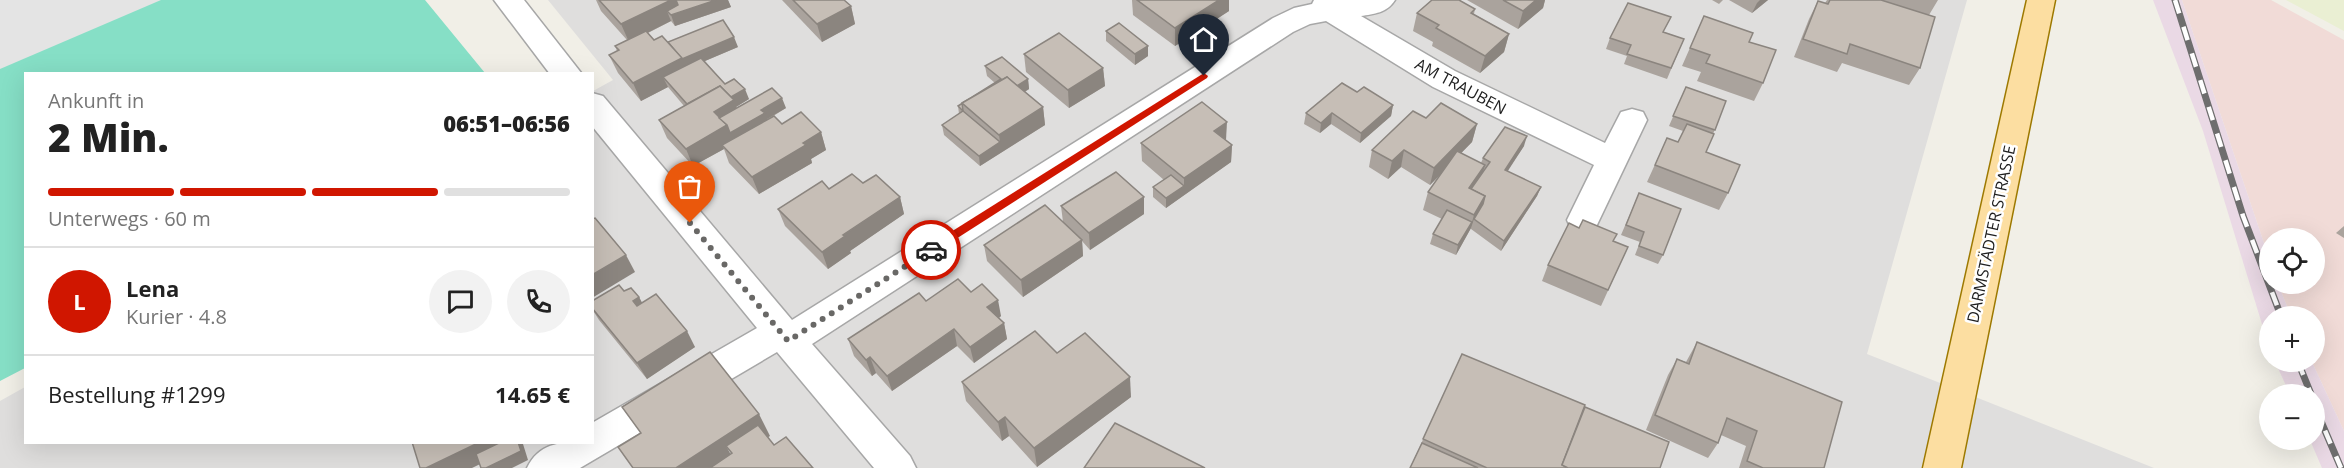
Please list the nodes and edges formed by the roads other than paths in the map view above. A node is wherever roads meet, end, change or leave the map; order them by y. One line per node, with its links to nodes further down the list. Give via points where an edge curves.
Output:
1 (508, 0): 5 (street)
2 (1381, 0): 4 (street, via 1362,6)
3 (2041, 0): 16 (main road, DARMSTÄDTER STRASSE)
4 (1321, 5): 9 (street, AM TRAUBEN, via 1444,79); 11 (street)
5 (565, 72)
6 (594, 110): 8 (street)
7 (1632, 120): 9 (street)
8 (604, 138): 11 (street)
9 (1613, 160): 10 (street)
10 (1584, 220)
11 (784, 337): 12 (street); 15 (street)
12 (594, 441)
13 (588, 444): 14 (street)
14 (546, 468)
15 (897, 468)
16 (1942, 468)

